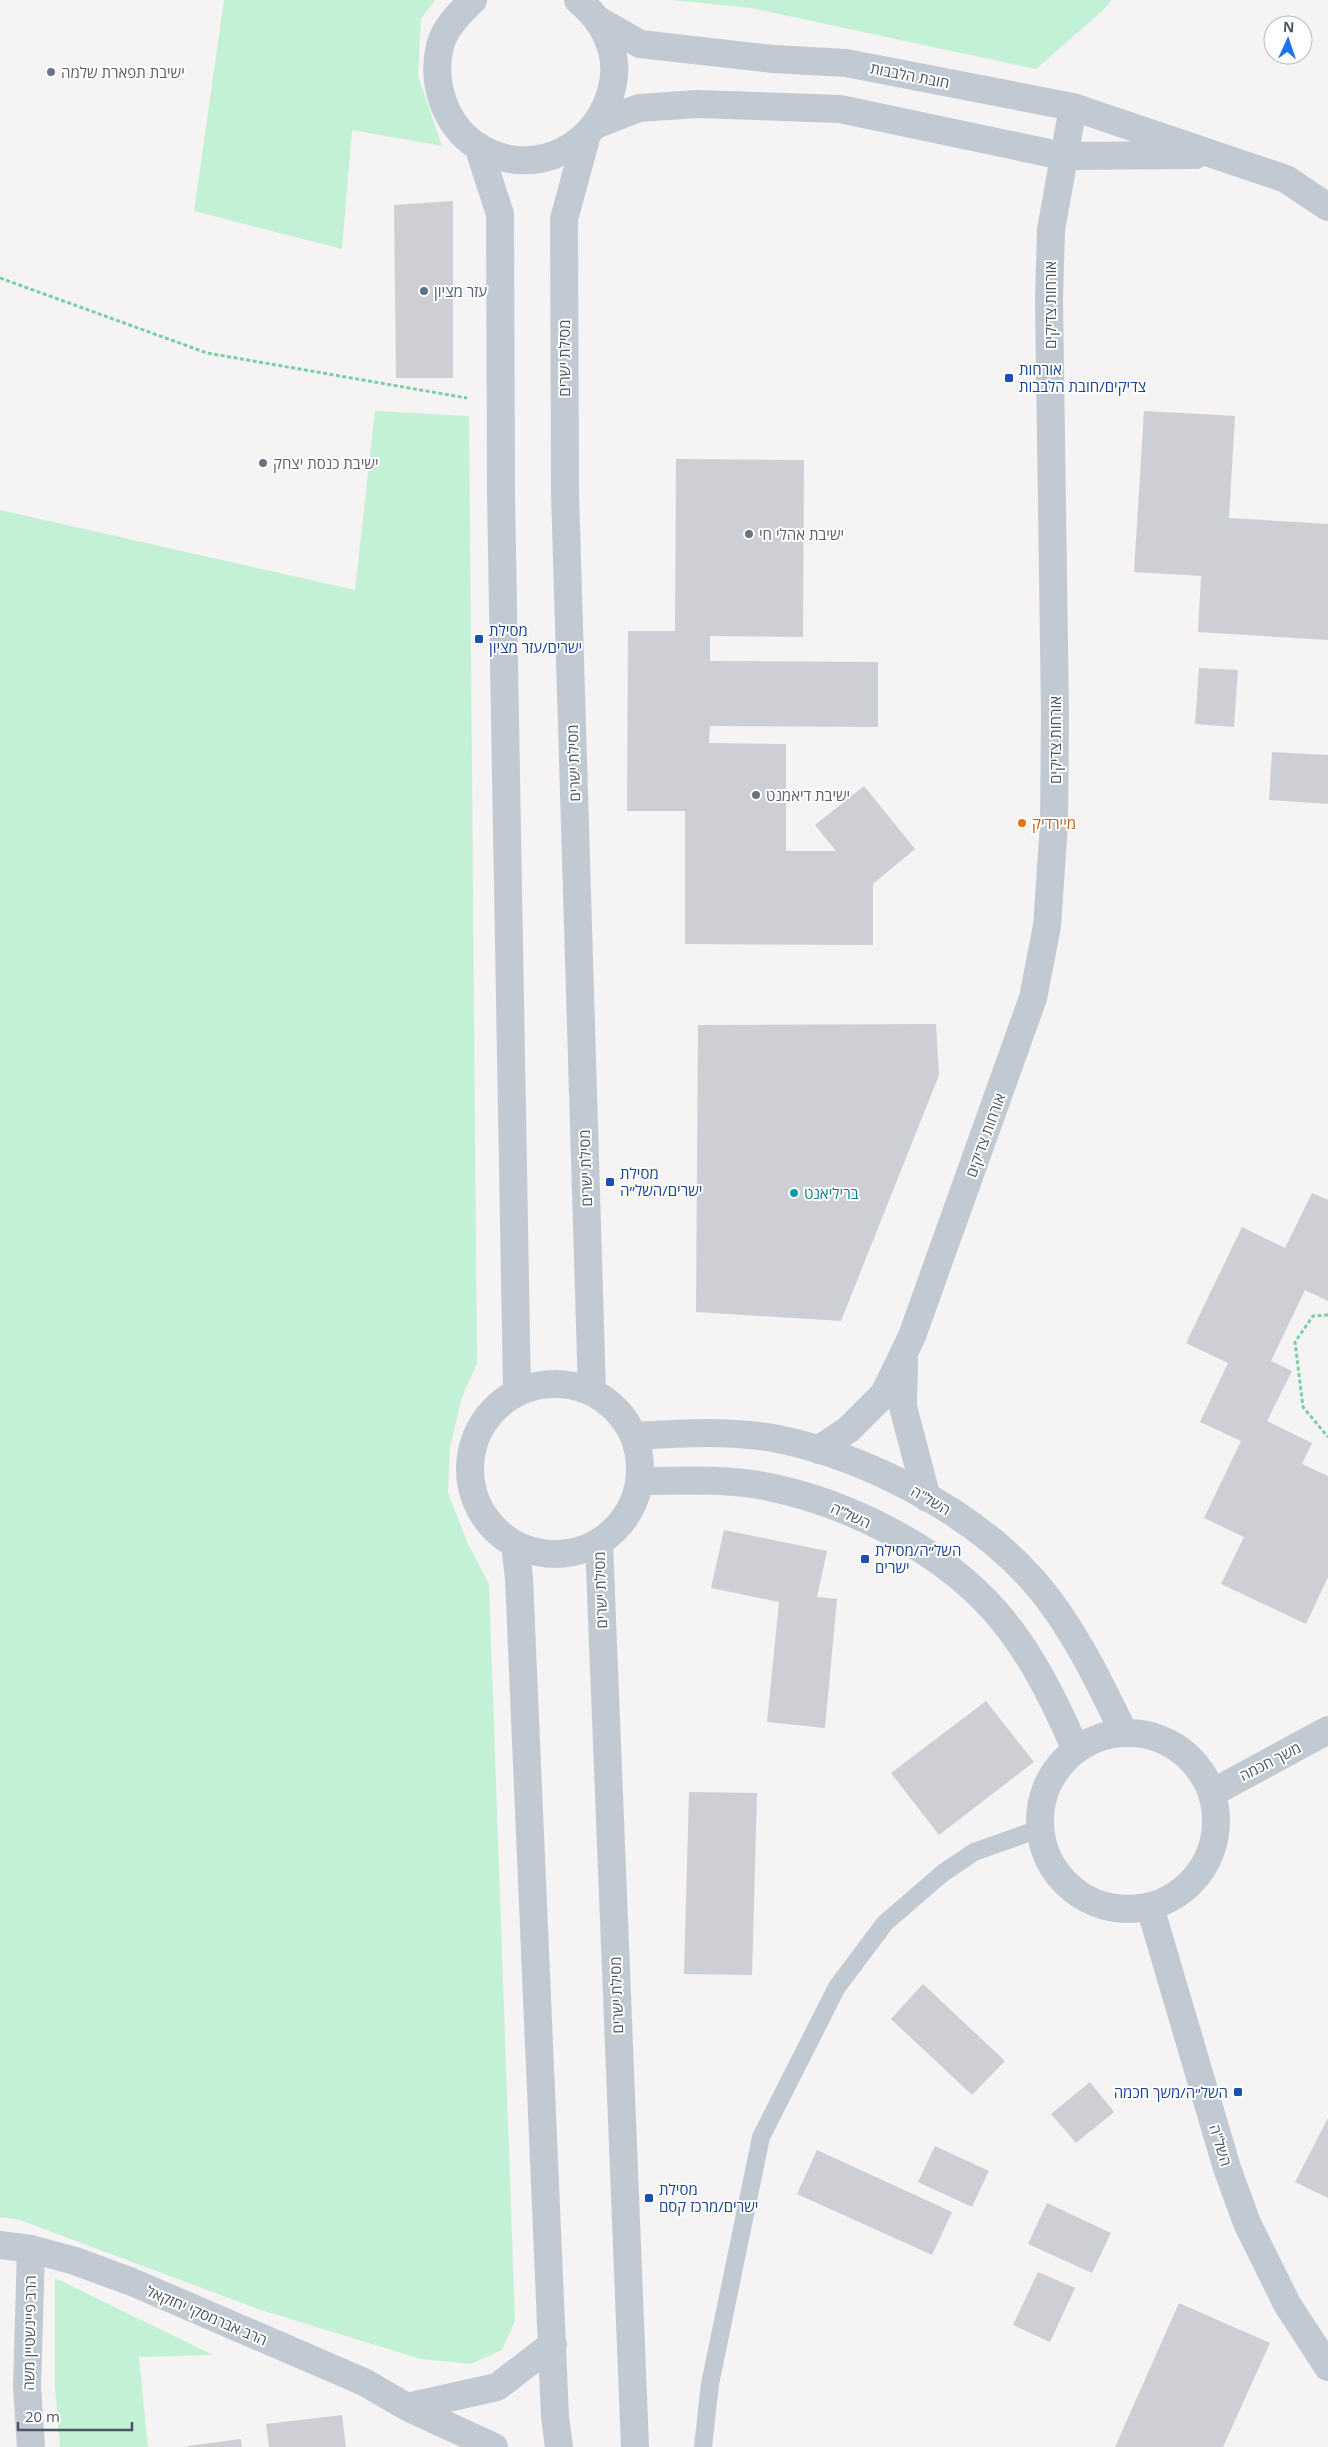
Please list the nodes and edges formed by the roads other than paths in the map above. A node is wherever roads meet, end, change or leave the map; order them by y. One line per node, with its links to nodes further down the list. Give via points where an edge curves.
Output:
1 (473, 0): 6 (street, via 454,19 440,45 437,74 442,102 456,127)
2 (578, 0): 3 (street)
3 (598, 20): 4 (street, חובת הלבבות, via 640,44 763,58 846,63); 5 (street, מסילת ישרים, via 611,45 615,72 610,99)
4 (1073, 107): 7 (street, חובת הלבבות); 8 (street, אורחות צדיקים)
5 (592, 131): 6 (street, חובת הלבבות, via 561,153 533,160 504,157); 8 (street, חובת הלבבות, via 639,108 697,104 840,109); 12 (street, מסילת ישרים, via 564,219 564,369)
6 (478, 146): 11 (street, via 500,214 500,404)
7 (1219, 155): 8 (street, חובת הלבבות); 9 (street, חובת הלבבות, via 1286,179)
8 (1063, 156): 10 (street, אורחות צדיקים, via 1051,230 1048,300 1055,714 1049,916 1034,998)
9 (1328, 208)
10 (904, 1351): 14 (street, אורחות צדיקים, via 884,1394 849,1429); 16 (street, via 903,1407)
11 (517, 1392): 12 (street, via 554,1383 574,1385); 18 (street, via 497,1406 482,1424 472,1445 469,1468 472,1491 481,1513 496,1531)
12 (592, 1392): 13 (street, via 624,1417)
13 (634, 1436): 14 (street, השל"ה, via 698,1432 739,1435 778,1439); 15 (street, via 641,1458)
14 (818, 1450): 16 (street, השל"ה, via 865,1466)
15 (641, 1481): 17 (street, via 633,1506 618,1527); 21 (street, השל”ה, via 697,1480 768,1487 847,1510 927,1554 960,1578 994,1610 1021,1646 1057,1706)
16 (927, 1498): 20 (street, השל"ה, via 983,1536 1030,1577 1062,1619 1100,1683)
17 (599, 1543): 18 (street, via 557,1554 535,1552); 33 (street, מסילת ישרים)
18 (515, 1545): 27 (street)
19 (1328, 1730): 22 (street, משך חכמה)
20 (1124, 1733): 21 (street, via 1098,1738); 22 (street, via 1152,1736 1178,1748 1199,1768)
21 (1076, 1750): 23 (street, via 1055,1772 1043,1798)
22 (1212, 1793): 24 (street, via 1217,1821 1212,1850 1198,1875 1177,1895)
23 (1039, 1829): 24 (street, via 1046,1853 1058,1875 1076,1893 1100,1905 1125,1910); 34 (lane, via 974,1852 943,1873 885,1923 837,1987 761,2137 712,2375)
24 (1150, 1907): 28 (street, השל"ה, via 1227,2168 1247,2223 1287,2304)
25 (0, 2245): 26 (street, הרב אברמסקי יחזקאל)
26 (31, 2249): 29 (street, הרב אברמסקי יחזקאל, via 132,2282 364,2382); 30 (street, הרב פיינשטיין משה, via 27,2387)
27 (553, 2344): 29 (street, via 497,2387); 32 (street)
28 (1328, 2367)
29 (406, 2406): 31 (street, הרב אברמסקי יחזקאל)
30 (31, 2447)
31 (494, 2447)
32 (559, 2447)
33 (635, 2447)
34 (703, 2447)

